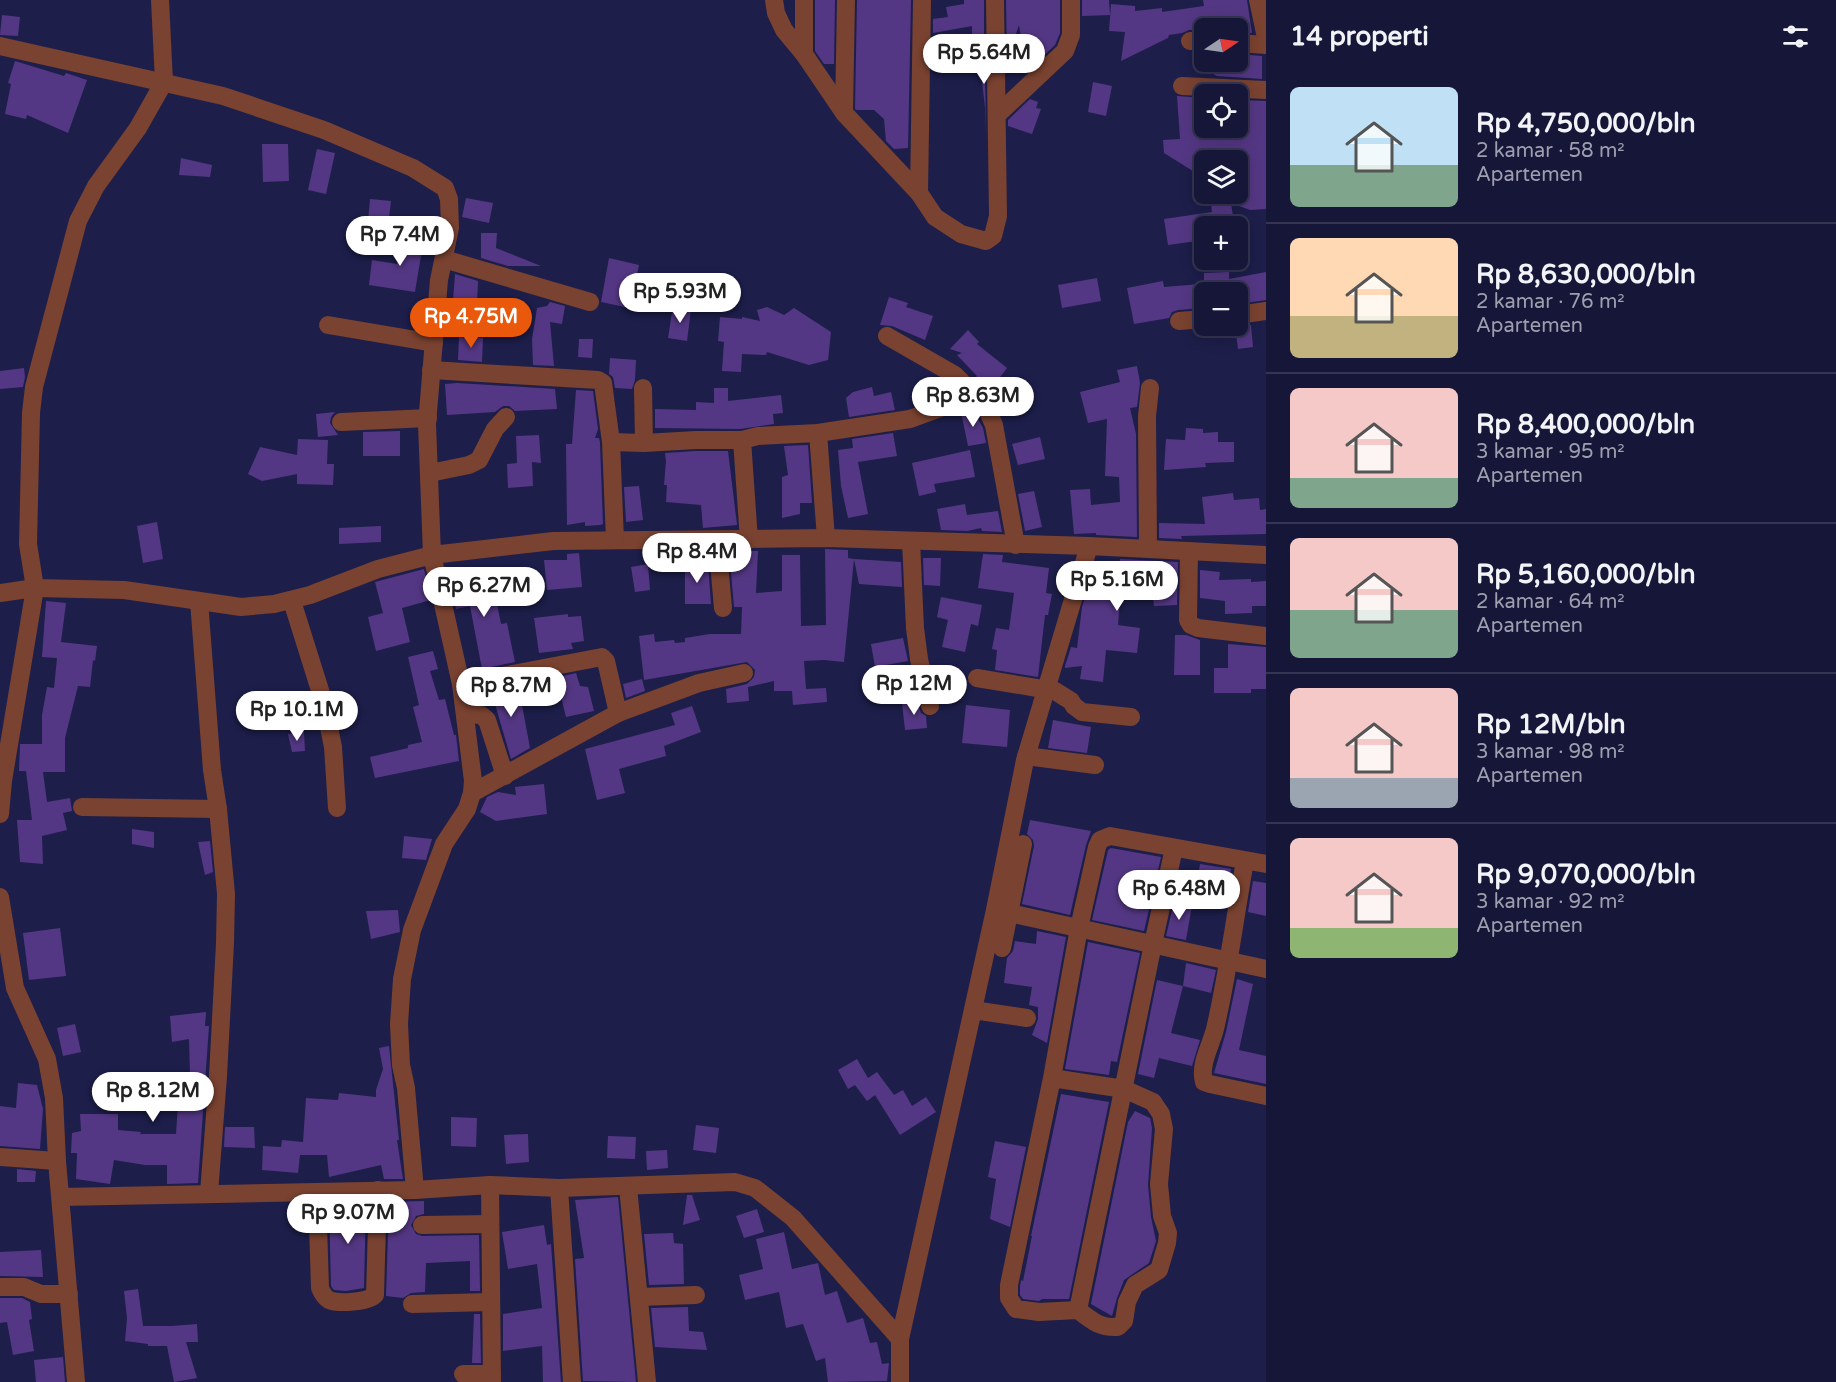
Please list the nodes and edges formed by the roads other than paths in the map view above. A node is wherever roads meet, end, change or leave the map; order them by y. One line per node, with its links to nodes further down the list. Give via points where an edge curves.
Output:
1 (160, 0): 14 (street)
2 (774, 0): 13 (street, via 784,30)
3 (804, 0): 13 (street)
4 (846, 0): 17 (street)
5 (922, 0): 19 (street)
6 (994, 0): 18 (street)
7 (1071, 0): 18 (street, via 1071,35 1065,51)
8 (1261, 5): 9 (street)
9 (1266, 38)
10 (1248, 44): 11 (street)
11 (1266, 45)
12 (0, 46): 14 (street)
13 (804, 54): 17 (street)
14 (164, 82): 20 (street, via 223,96 324,130 436,181 445,188 449,199 450,228); 52 (street, via 138,128 96,186 78,220 63,272 31,413 28,544)
15 (1182, 86): 16 (street)
16 (1266, 90)
17 (844, 113): 19 (street)
18 (997, 115): 19 (street, via 998,216 993,236 986,241 955,231 935,217)
19 (919, 194)
20 (444, 259): 21 (street); 28 (street)
21 (590, 302)
22 (1266, 311): 23 (street)
23 (1248, 314)
24 (1194, 320): 25 (street)
25 (1179, 321)
26 (328, 324): 28 (street)
27 (887, 336): 32 (street, via 955,375)
28 (434, 343): 29 (street)
29 (432, 370): 34 (street); 38 (street, via 603,383)
30 (644, 388): 39 (street)
31 (1150, 388): 48 (street)
32 (976, 395): 36 (street, via 910,419); 46 (street, via 994,425)
33 (506, 417): 40 (street, via 479,460)
34 (428, 418): 35 (street); 40 (street)
35 (341, 422)
36 (818, 433): 37 (street); 41 (street)
37 (742, 440): 39 (street); 44 (street)
38 (611, 442): 39 (street); 42 (street)
39 (644, 444)
40 (429, 473): 50 (street)
41 (826, 538): 44 (street); 45 (street)
42 (615, 540): 43 (street); 50 (street, via 553,541)
43 (717, 540): 44 (street); 56 (street)
44 (749, 540)
45 (911, 541): 46 (street); 62 (street, via 915,628)
46 (1016, 545): 47 (street)
47 (1089, 546): 48 (street); 61 (street)
48 (1149, 549): 49 (street)
49 (1188, 551): 51 (street); 57 (street, via 1191,625)
50 (432, 555): 55 (street, via 378,568); 60 (street)
51 (1266, 555)
52 (35, 588): 53 (street); 54 (street, via 124,590); 69 (street)
53 (0, 593)
54 (199, 601): 55 (street, via 241,607); 73 (street)
55 (292, 601): 72 (street, via 324,703 333,747)
56 (723, 608)
57 (1266, 636)
58 (744, 673): 63 (street, via 699,683)
59 (977, 678): 61 (street)
60 (461, 684): 63 (street, via 602,657); 64 (street)
61 (1046, 689): 65 (street, via 1071,701 1082,712); 66 (street)
62 (930, 706)
63 (618, 713): 68 (street)
64 (465, 714): 68 (street, via 481,715 488,720); 70 (street)
65 (1131, 717)
66 (1026, 756): 67 (street); 86 (street)
67 (1095, 765)
68 (505, 776): 70 (street)
69 (1, 781): 74 (street)
70 (472, 794): 97 (street, via 444,844 412,930 402,980 401,1065)
71 (82, 807): 73 (street)
72 (337, 808)
73 (218, 810): 99 (street, via 224,866 225,943)
74 (0, 814)
75 (1023, 844): 80 (street)
76 (1174, 848): 77 (street); 81 (street, via 1110,836 1100,840); 82 (street)
77 (1245, 861): 78 (street); 84 (street)
78 (1266, 864)
79 (0, 897): 92 (street, via 15,988 47,1059 54,1098)
80 (1009, 913): 81 (street); 83 (street)
81 (1079, 928): 82 (street); 88 (street)
82 (1153, 944): 84 (street); 89 (street)
83 (1002, 948)
84 (1228, 960): 85 (street); 90 (street, via 1204,1065 1204,1082)
85 (1266, 969)
86 (973, 1010): 87 (street); 110 (street)
87 (1027, 1018)
88 (1052, 1078): 89 (street); 109 (street, via 1009,1298 1016,1309)
89 (1124, 1089): 109 (street); 109 (street, via 1153,1102 1161,1114 1164,1129 1159,1184 1167,1243 1159,1270 1135,1286 1124,1321 1118,1327 1096,1324)
90 (1266, 1096)
91 (0, 1157): 92 (street)
92 (57, 1161): 100 (street)
93 (490, 1185): 95 (street); 97 (street); 101 (street)
94 (628, 1187): 95 (street); 106 (street); 110 (street, via 735,1182 755,1188 793,1218)
95 (559, 1188): 114 (street)
96 (378, 1190): 97 (street); 98 (street); 98 (street, via 375,1295 351,1302 330,1301 320,1288)
97 (415, 1190)
98 (317, 1192): 99 (street)
99 (209, 1193): 100 (street)
100 (60, 1197): 104 (street)
101 (490, 1224): 102 (street); 107 (street)
102 (422, 1225)
103 (1, 1287): 104 (street)
104 (69, 1294): 113 (street)
105 (696, 1294): 106 (street)
106 (639, 1297): 115 (street)
107 (491, 1302): 108 (street); 112 (street)
108 (412, 1304)
109 (1078, 1310)
110 (900, 1339): 116 (street)
111 (463, 1374): 112 (street)
112 (492, 1378)
113 (76, 1382)
114 (572, 1382)
115 (646, 1382)
116 (900, 1382)

